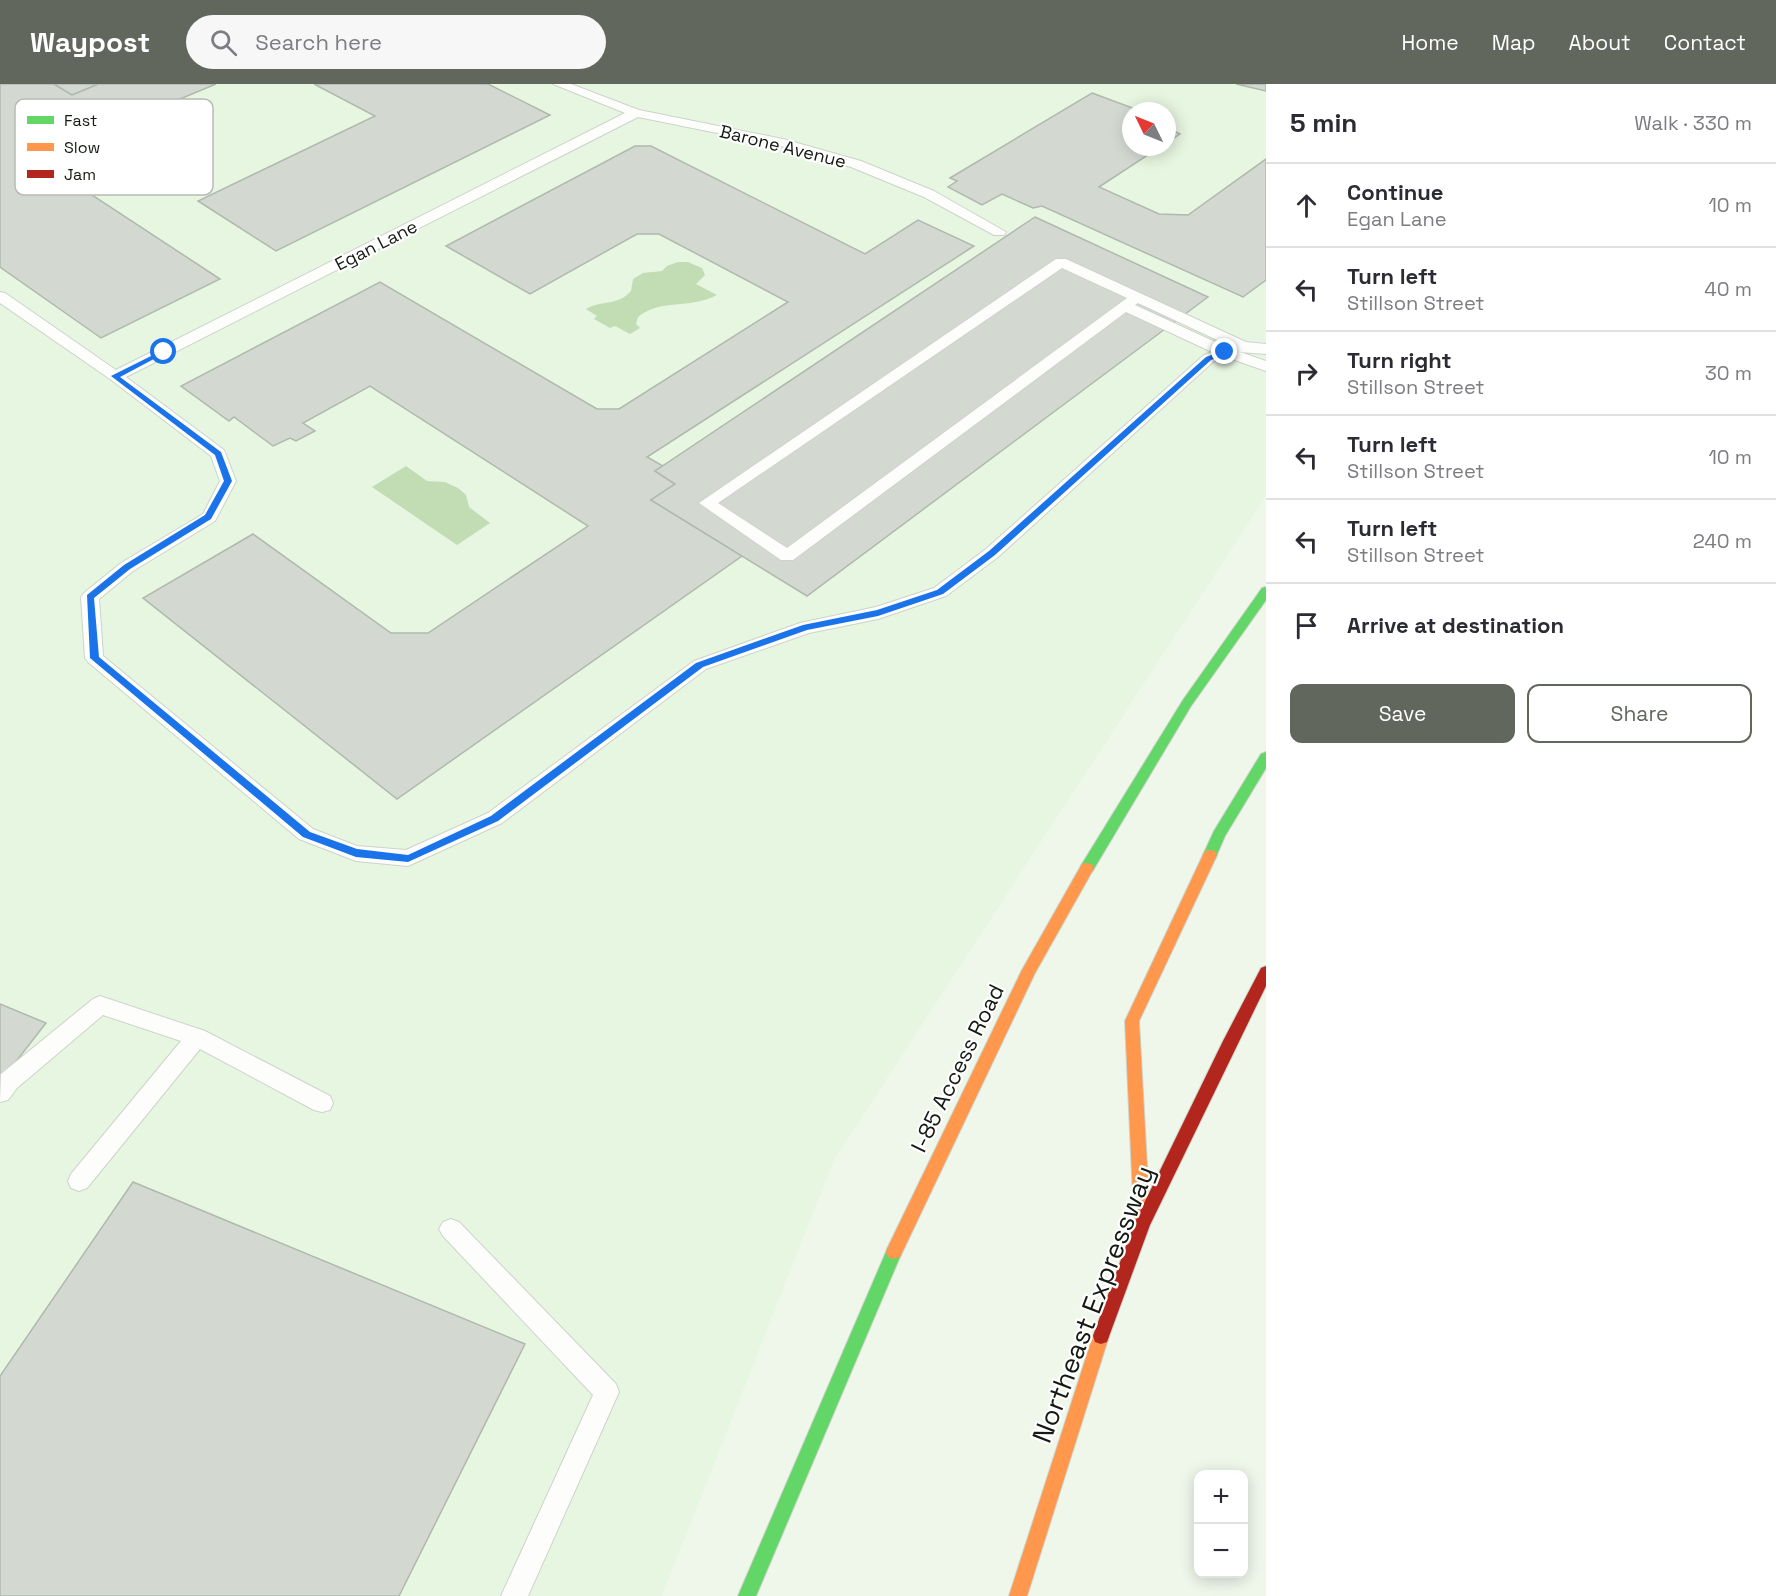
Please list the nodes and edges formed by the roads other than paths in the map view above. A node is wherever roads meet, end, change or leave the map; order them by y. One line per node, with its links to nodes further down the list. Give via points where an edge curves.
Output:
1 (559, 84): 2 (lane, Barone Avenue)
2 (636, 112): 3 (lane, Barone Avenue, via 783,142 856,164 928,194); 11 (lane, Egan Lane)
3 (999, 232)
4 (0, 296): 11 (lane)
5 (1137, 297): 6 (lane); 6 (lane, via 1061,262 707,503 787,556); 7 (lane)
6 (1124, 306): 9 (lane)
7 (1243, 346): 8 (lane); 9 (lane)
8 (1266, 349)
9 (1225, 352): 10 (lane); 11 (lane, via 1209,358 992,553 940,592 878,613 806,627 700,665 495,818 408,858 356,853 306,834 94,658 90,597 127,567 208,517 228,481 218,454)
10 (1266, 366)
11 (115, 376)
12 (1266, 591): 22 (main road, I-85 Access Road, via 1187,703 1029,970 904,1225)
13 (1266, 757): 19 (main road, via 1219,835 1132,1022)
14 (1266, 972): 19 (main road, Northeast Expressway)
15 (197, 1036): 16 (lane, via 100,1005 9,1081); 17 (lane); 18 (lane)
16 (0, 1093)
17 (322, 1103)
18 (79, 1181)
19 (1142, 1224): 23 (main road, Northeast Expressway, via 1089,1372)
20 (451, 1229): 21 (lane, via 607,1392)
21 (514, 1596)
22 (747, 1596)
23 (1018, 1596)

